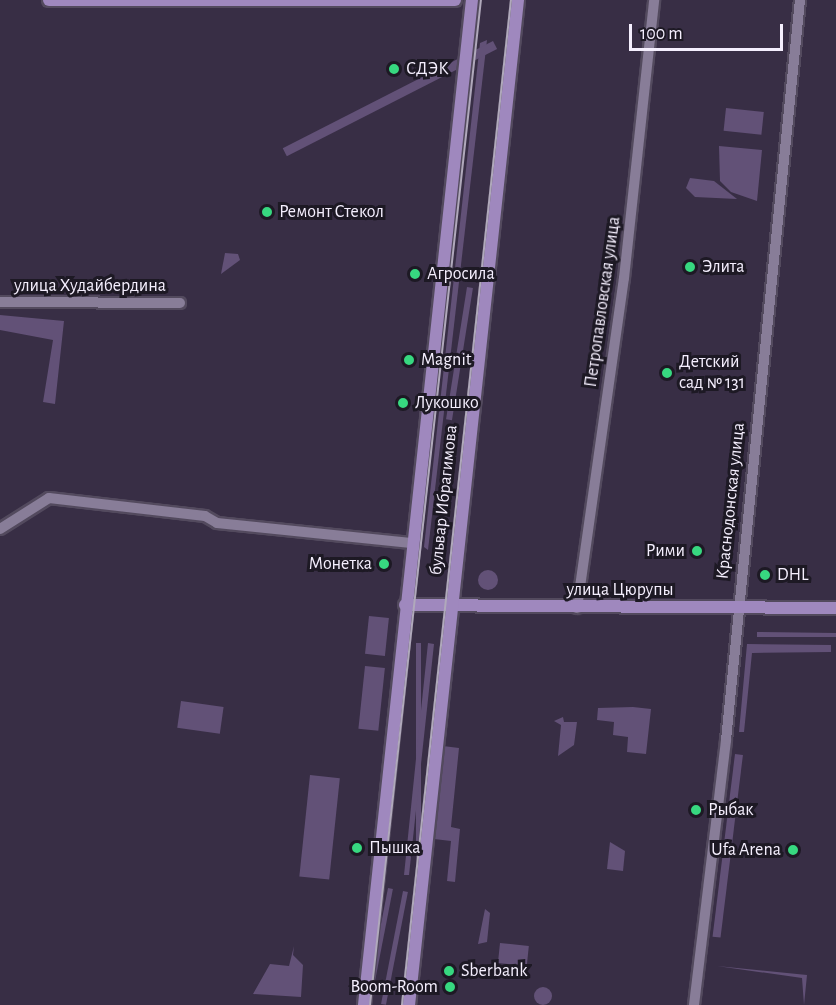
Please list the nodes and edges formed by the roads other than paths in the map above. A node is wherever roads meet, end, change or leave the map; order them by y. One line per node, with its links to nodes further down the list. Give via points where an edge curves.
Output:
1 (49, 0): 2 (main road)
2 (454, 0)
3 (472, 0): 10 (main road, бульвар Ибрагимова)
4 (518, 0): 15 (main road, бульвар Ибрагимова)
5 (654, 0): 12 (street, Петропавловская улица, via 624,278)
6 (800, 0): 13 (street, Краснодонская улица)
7 (0, 302): 8 (street, улица Худайбердина)
8 (180, 303)
9 (0, 529): 10 (street, via 49,498 205,516 217,523)
10 (411, 543): 11 (main road, бульвар Ибрагимова)
11 (405, 606): 15 (main road, улица Цюрупы); 16 (main road, бульвар Ибрагимова)
12 (577, 608): 13 (main road, улица Цюрупы); 15 (main road, улица Цюрупы)
13 (737, 608): 14 (main road, улица Цюрупы); 18 (street, Краснодонская улица)
14 (836, 608)
15 (450, 609): 17 (main road, бульвар Ибрагимова)
16 (364, 1005)
17 (409, 1005)
18 (694, 1005)

